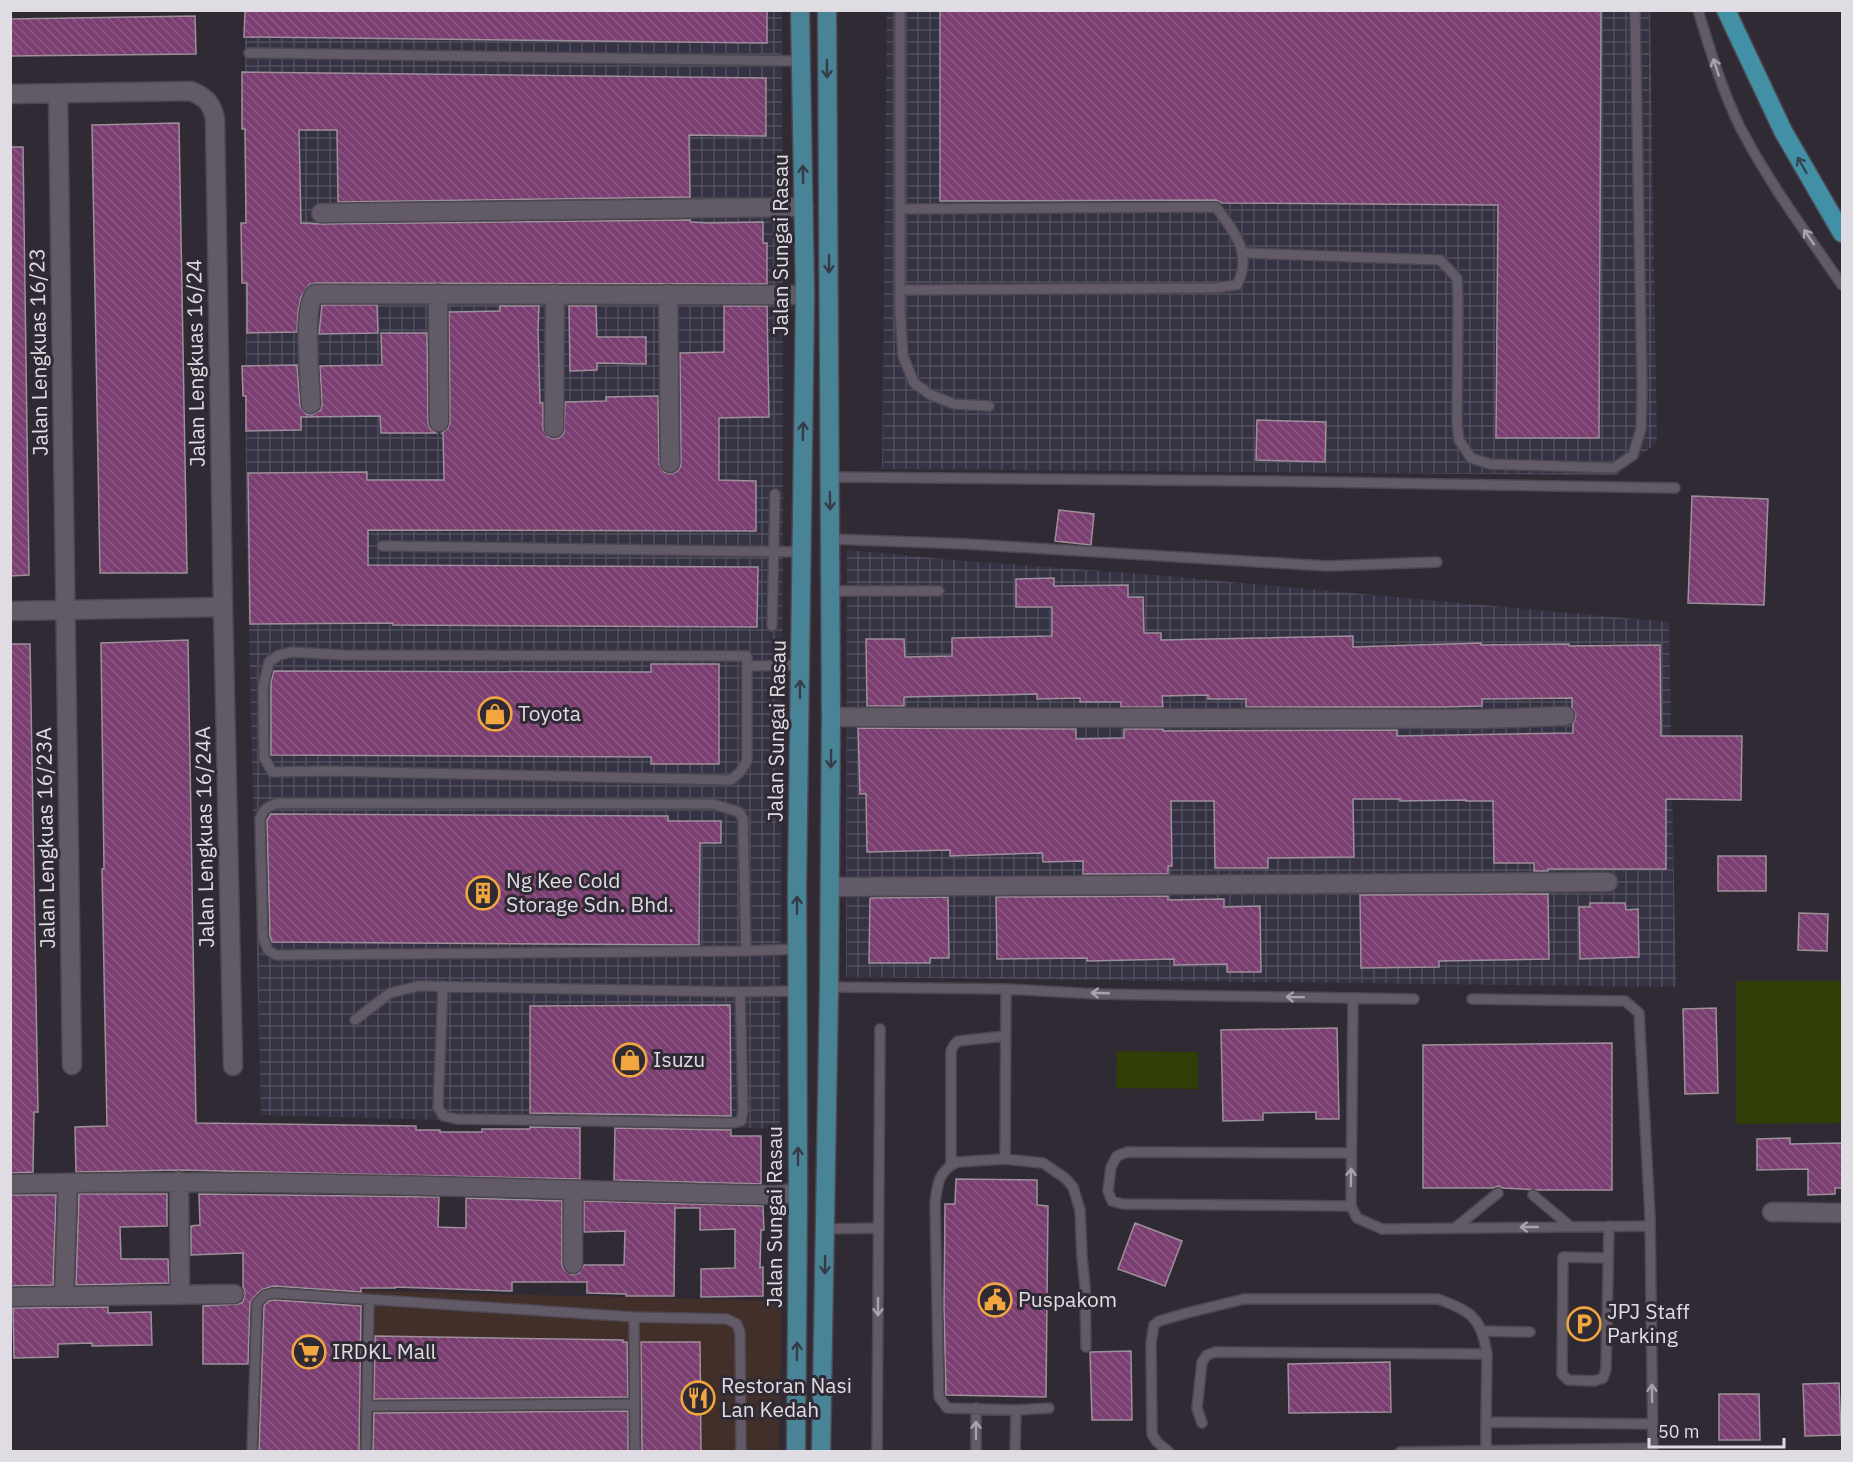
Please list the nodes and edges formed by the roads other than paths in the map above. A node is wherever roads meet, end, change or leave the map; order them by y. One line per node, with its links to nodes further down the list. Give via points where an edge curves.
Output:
1 (800, 10): 8 (main road, Jalan Sungai Rasau)
2 (827, 10): 27 (main road, one-way to 27)
3 (900, 10): 12 (lane)
4 (1635, 10): 15 (lane, via 1641,429 1633,455 1614,468 1490,464 1471,458 1459,440 1457,423 1456,278 1440,260)
5 (1698, 10): 16 (lane, one-way to 5, via 1740,126)
6 (1726, 10): 14 (highway, one-way to 6, via 1783,131)
7 (249, 53): 8 (lane)
8 (801, 61): 11 (main road, Jalan Sungai Rasau, one-way to 8)
9 (10, 94): 10 (street)
10 (58, 94): 37 (street, Jalan Lengkuas 16/24, via 191,91 211,104 215,118); 38 (street, Jalan Lengkuas 16/23)
11 (804, 207): 13 (street); 21 (main road, Jalan Sungai Rasau)
12 (901, 209): 15 (lane, via 1216,207); 17 (lane)
13 (321, 213)
14 (1842, 233)
15 (1244, 253): 17 (lane, via 1244,272 1237,285 1213,288)
16 (1842, 285)
17 (902, 291): 23 (lane, via 903,356 914,383 954,404)
18 (438, 294): 19 (street); 22 (street, via 315,294 310,299 308,316); 24 (street)
19 (555, 294): 20 (street); 25 (street)
20 (668, 294): 21 (street); 26 (street)
21 (805, 295): 33 (main road, Jalan Sungai Rasau, one-way to 21)
22 (311, 404)
23 (989, 406)
24 (440, 422)
25 (555, 428)
26 (670, 463)
27 (830, 477): 28 (lane); 30 (main road, one-way to 30)
28 (1675, 488)
29 (775, 494): 32 (lane)
30 (831, 539): 34 (lane, via 1327,566); 35 (main road)
31 (382, 546): 32 (lane)
32 (774, 550): 33 (lane); 40 (lane)
33 (802, 552): 41 (main road, Jalan Sungai Rasau)
34 (1437, 562)
35 (831, 591): 36 (lane); 44 (main road)
36 (939, 591)
37 (223, 608): 38 (street); 61 (street, Jalan Lengkuas 16/24A)
38 (65, 610): 39 (street); 60 (street, Jalan Lengkuas 16/23A)
39 (10, 611)
40 (772, 626)
41 (801, 665): 42 (lane); 47 (main road, Jalan Sungai Rasau, one-way to 41)
42 (747, 666): 42 (lane, via 747,656 292,652 269,662 263,687 264,757 272,772 731,780 747,761)
43 (1565, 716): 44 (street)
44 (831, 717): 46 (main road, one-way to 46)
45 (1608, 882): 46 (street)
46 (830, 887): 50 (main road)
47 (797, 949): 48 (lane); 52 (main road, Jalan Sungai Rasau)
48 (746, 951): 48 (lane, via 276,955 268,950 263,937 260,819 268,806 279,802 728,807 743,819)
49 (443, 986): 53 (lane); 53 (lane, via 438,1108 444,1116 456,1119 741,1121); 57 (lane, via 419,986 390,993)
50 (829, 987): 51 (lane); 80 (main road)
51 (1006, 988): 54 (lane, one-way to 51, via 1097,994); 59 (lane)
52 (797, 991): 53 (lane); 69 (main road, Jalan Sungai Rasau, one-way to 52)
53 (740, 992)
54 (1353, 998): 55 (lane); 62 (lane)
55 (1414, 999)
56 (1472, 999): 76 (lane, via 1625,1001 1639,1013)
57 (355, 1020)
58 (880, 1029): 78 (lane)
59 (1005, 1036): 63 (lane); 64 (lane, via 958,1041 951,1051)
60 (72, 1065)
61 (233, 1066)
62 (1351, 1153): 72 (lane, one-way to 62); 72 (lane, via 1126,1152 1117,1156 1111,1167 1108,1191 1112,1201 1123,1204)
63 (1005, 1159): 64 (lane); 91 (lane, via 1043,1163 1072,1187 1080,1210)
64 (951, 1165): 95 (lane, via 938,1182 935,1204 939,1397 947,1408)
65 (179, 1181): 66 (street); 68 (street); 84 (street)
66 (68, 1183): 67 (street); 85 (street)
67 (10, 1184)
68 (573, 1191): 69 (street); 82 (street)
69 (798, 1193): 102 (main road, Jalan Sungai Rasau, one-way to 69)
70 (1498, 1193): 79 (lane)
71 (1533, 1195): 77 (lane)
72 (1351, 1206): 79 (lane, via 1357,1218 1382,1229)
73 (1772, 1212): 74 (street)
74 (1842, 1213)
75 (1609, 1226): 76 (lane); 77 (lane); 81 (lane)
76 (1650, 1226): 100 (lane, one-way to 76)
77 (1571, 1227): 79 (lane, one-way to 79)
78 (878, 1228): 80 (lane); 110 (lane, one-way to 110)
79 (1455, 1228)
80 (825, 1229): 109 (main road, one-way to 109)
81 (1608, 1258): 81 (lane, via 1606,1369 1603,1378 1568,1380 1562,1374 1563,1257)
82 (573, 1264)
83 (234, 1294): 84 (street)
84 (180, 1295): 85 (street)
85 (64, 1296): 86 (street)
86 (10, 1297)
87 (369, 1300): 88 (lane); 94 (lane); 105 (lane, via 274,1293 257,1303)
88 (634, 1317): 93 (lane); 108 (lane, via 727,1319 737,1324)
89 (1483, 1331): 90 (lane); 92 (lane); 113 (lane, via 1463,1308 1438,1299 1244,1299 1160,1321 1154,1325 1151,1343 1152,1434)
90 (1530, 1332)
91 (1086, 1347)
92 (1487, 1354): 98 (lane); 99 (lane, via 1215,1352 1202,1362 1197,1408)
93 (634, 1404): 94 (lane); 107 (lane)
94 (367, 1406): 106 (lane)
95 (976, 1408): 97 (lane); 111 (lane, one-way to 95)
96 (1049, 1408): 97 (lane)
97 (1016, 1410): 112 (lane)
98 (1486, 1422): 100 (lane); 103 (lane)
99 (1202, 1423)
100 (1653, 1424): 101 (lane)
101 (1653, 1450): 104 (lane)
102 (796, 1451)
103 (1486, 1451): 104 (lane); 114 (lane)
104 (1556, 1451)
105 (252, 1452)
106 (366, 1452)
107 (635, 1452)
108 (741, 1452)
109 (821, 1452)
110 (877, 1452)
111 (976, 1452)
112 (1015, 1452)
113 (1169, 1452)
114 (1400, 1452)

